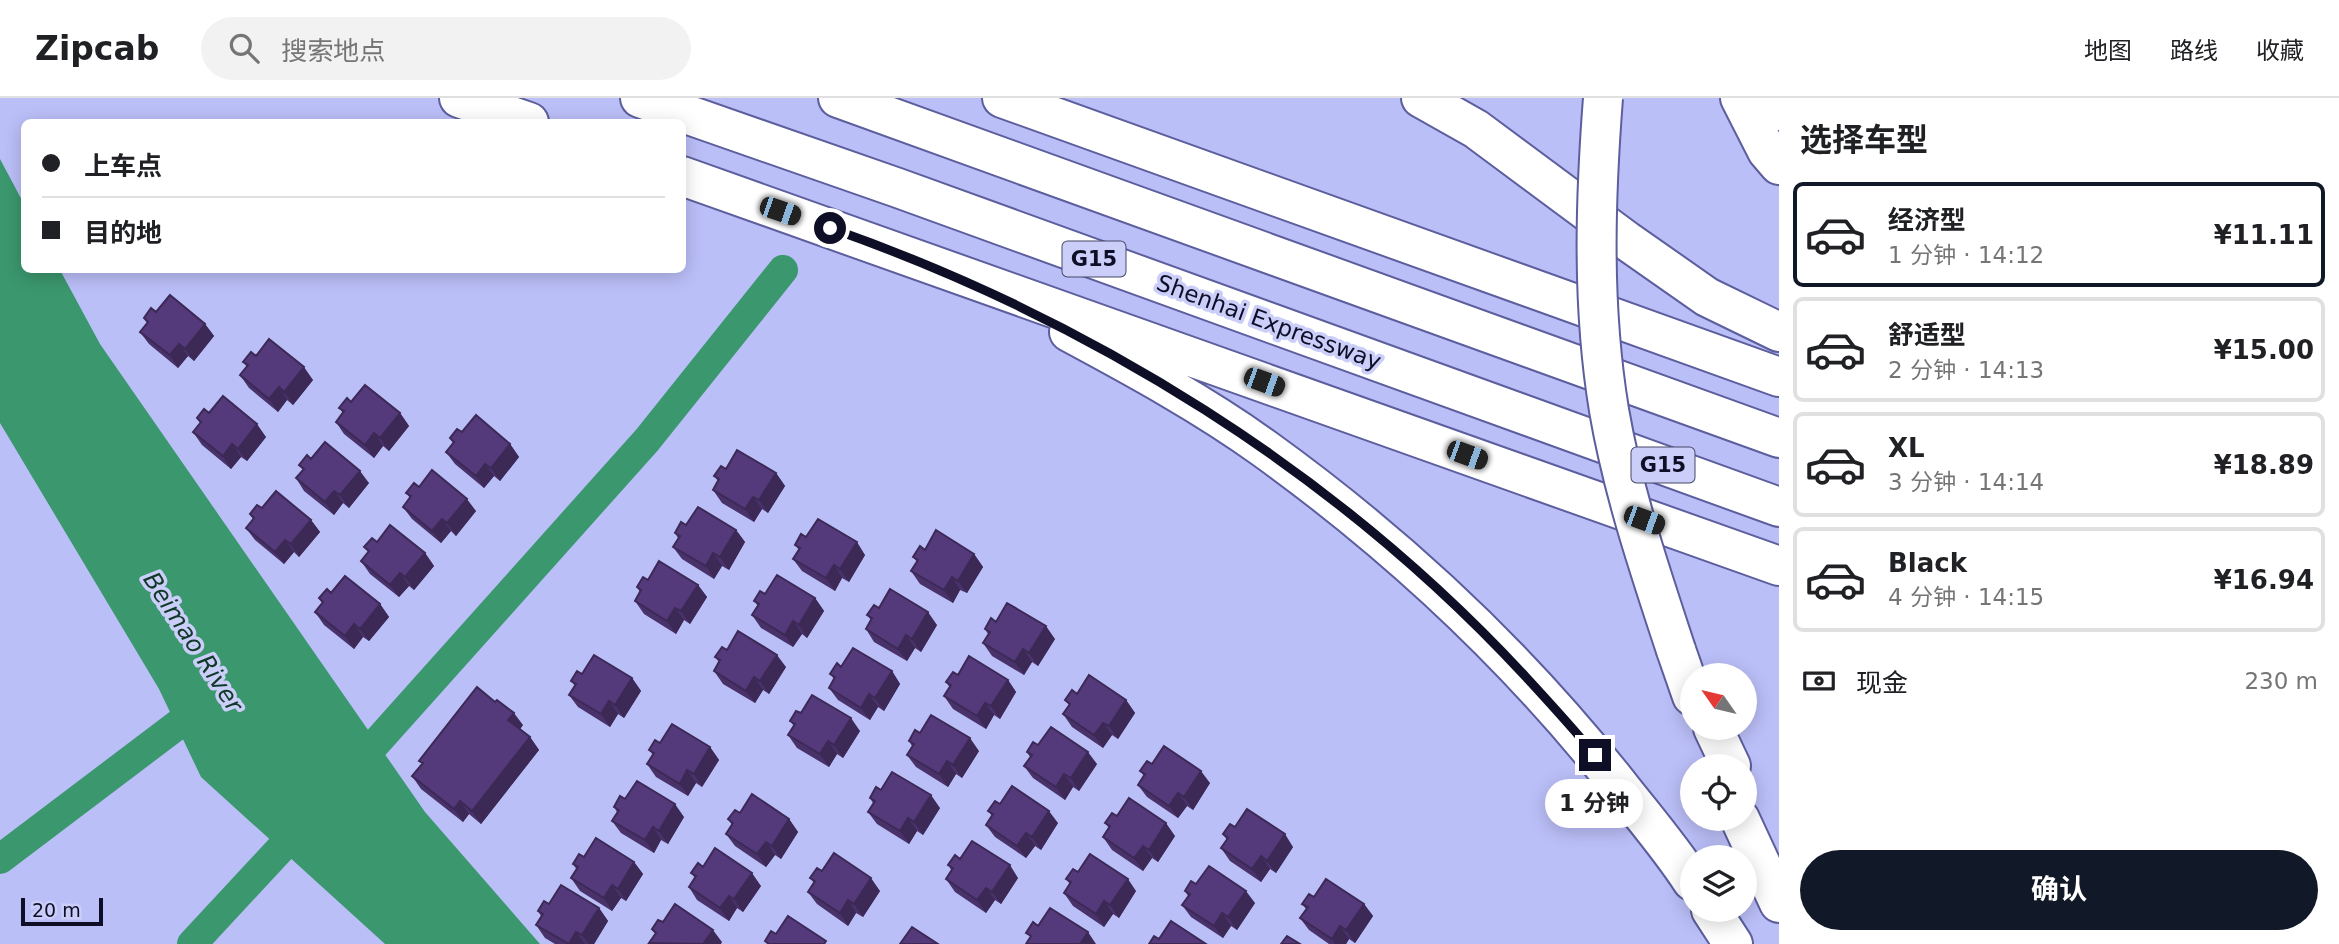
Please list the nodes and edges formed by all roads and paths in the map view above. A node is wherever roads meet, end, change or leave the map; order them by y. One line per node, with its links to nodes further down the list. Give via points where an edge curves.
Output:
1 (459, 98): 10 (highway)
2 (640, 98): 17 (highway, Shenhai Expressway / G15)
3 (838, 98): 16 (highway)
4 (1002, 98): 15 (highway)
5 (1421, 98): 14 (highway, via 1476,129 1707,297)
6 (1602, 98): 21 (highway, bridge, via 1597,301 1609,410 1637,533)
7 (1740, 98): 11 (highway)
8 (1771, 98): 9 (highway)
9 (1779, 111)
10 (520, 119)
11 (1779, 165)
12 (686, 177): 13 (highway)
13 (903, 253): 18 (highway); 27 (highway, via 1031,312 1151,377 1263,447 1371,529 1477,625 1578,734)
14 (1779, 332)
15 (1779, 377)
16 (1779, 438)
17 (1779, 507)
18 (1720, 547): 19 (highway); 20 (highway)
19 (1779, 566)
20 (1779, 576)
21 (1676, 650): 22 (highway); 23 (highway)
22 (1681, 663)
23 (1682, 663)
24 (1757, 811): 26 (highway)
25 (1746, 831): 28 (highway)
26 (1779, 847)
27 (1680, 866)
28 (1779, 903)
29 (1719, 922): 30 (highway)
30 (1733, 944)

